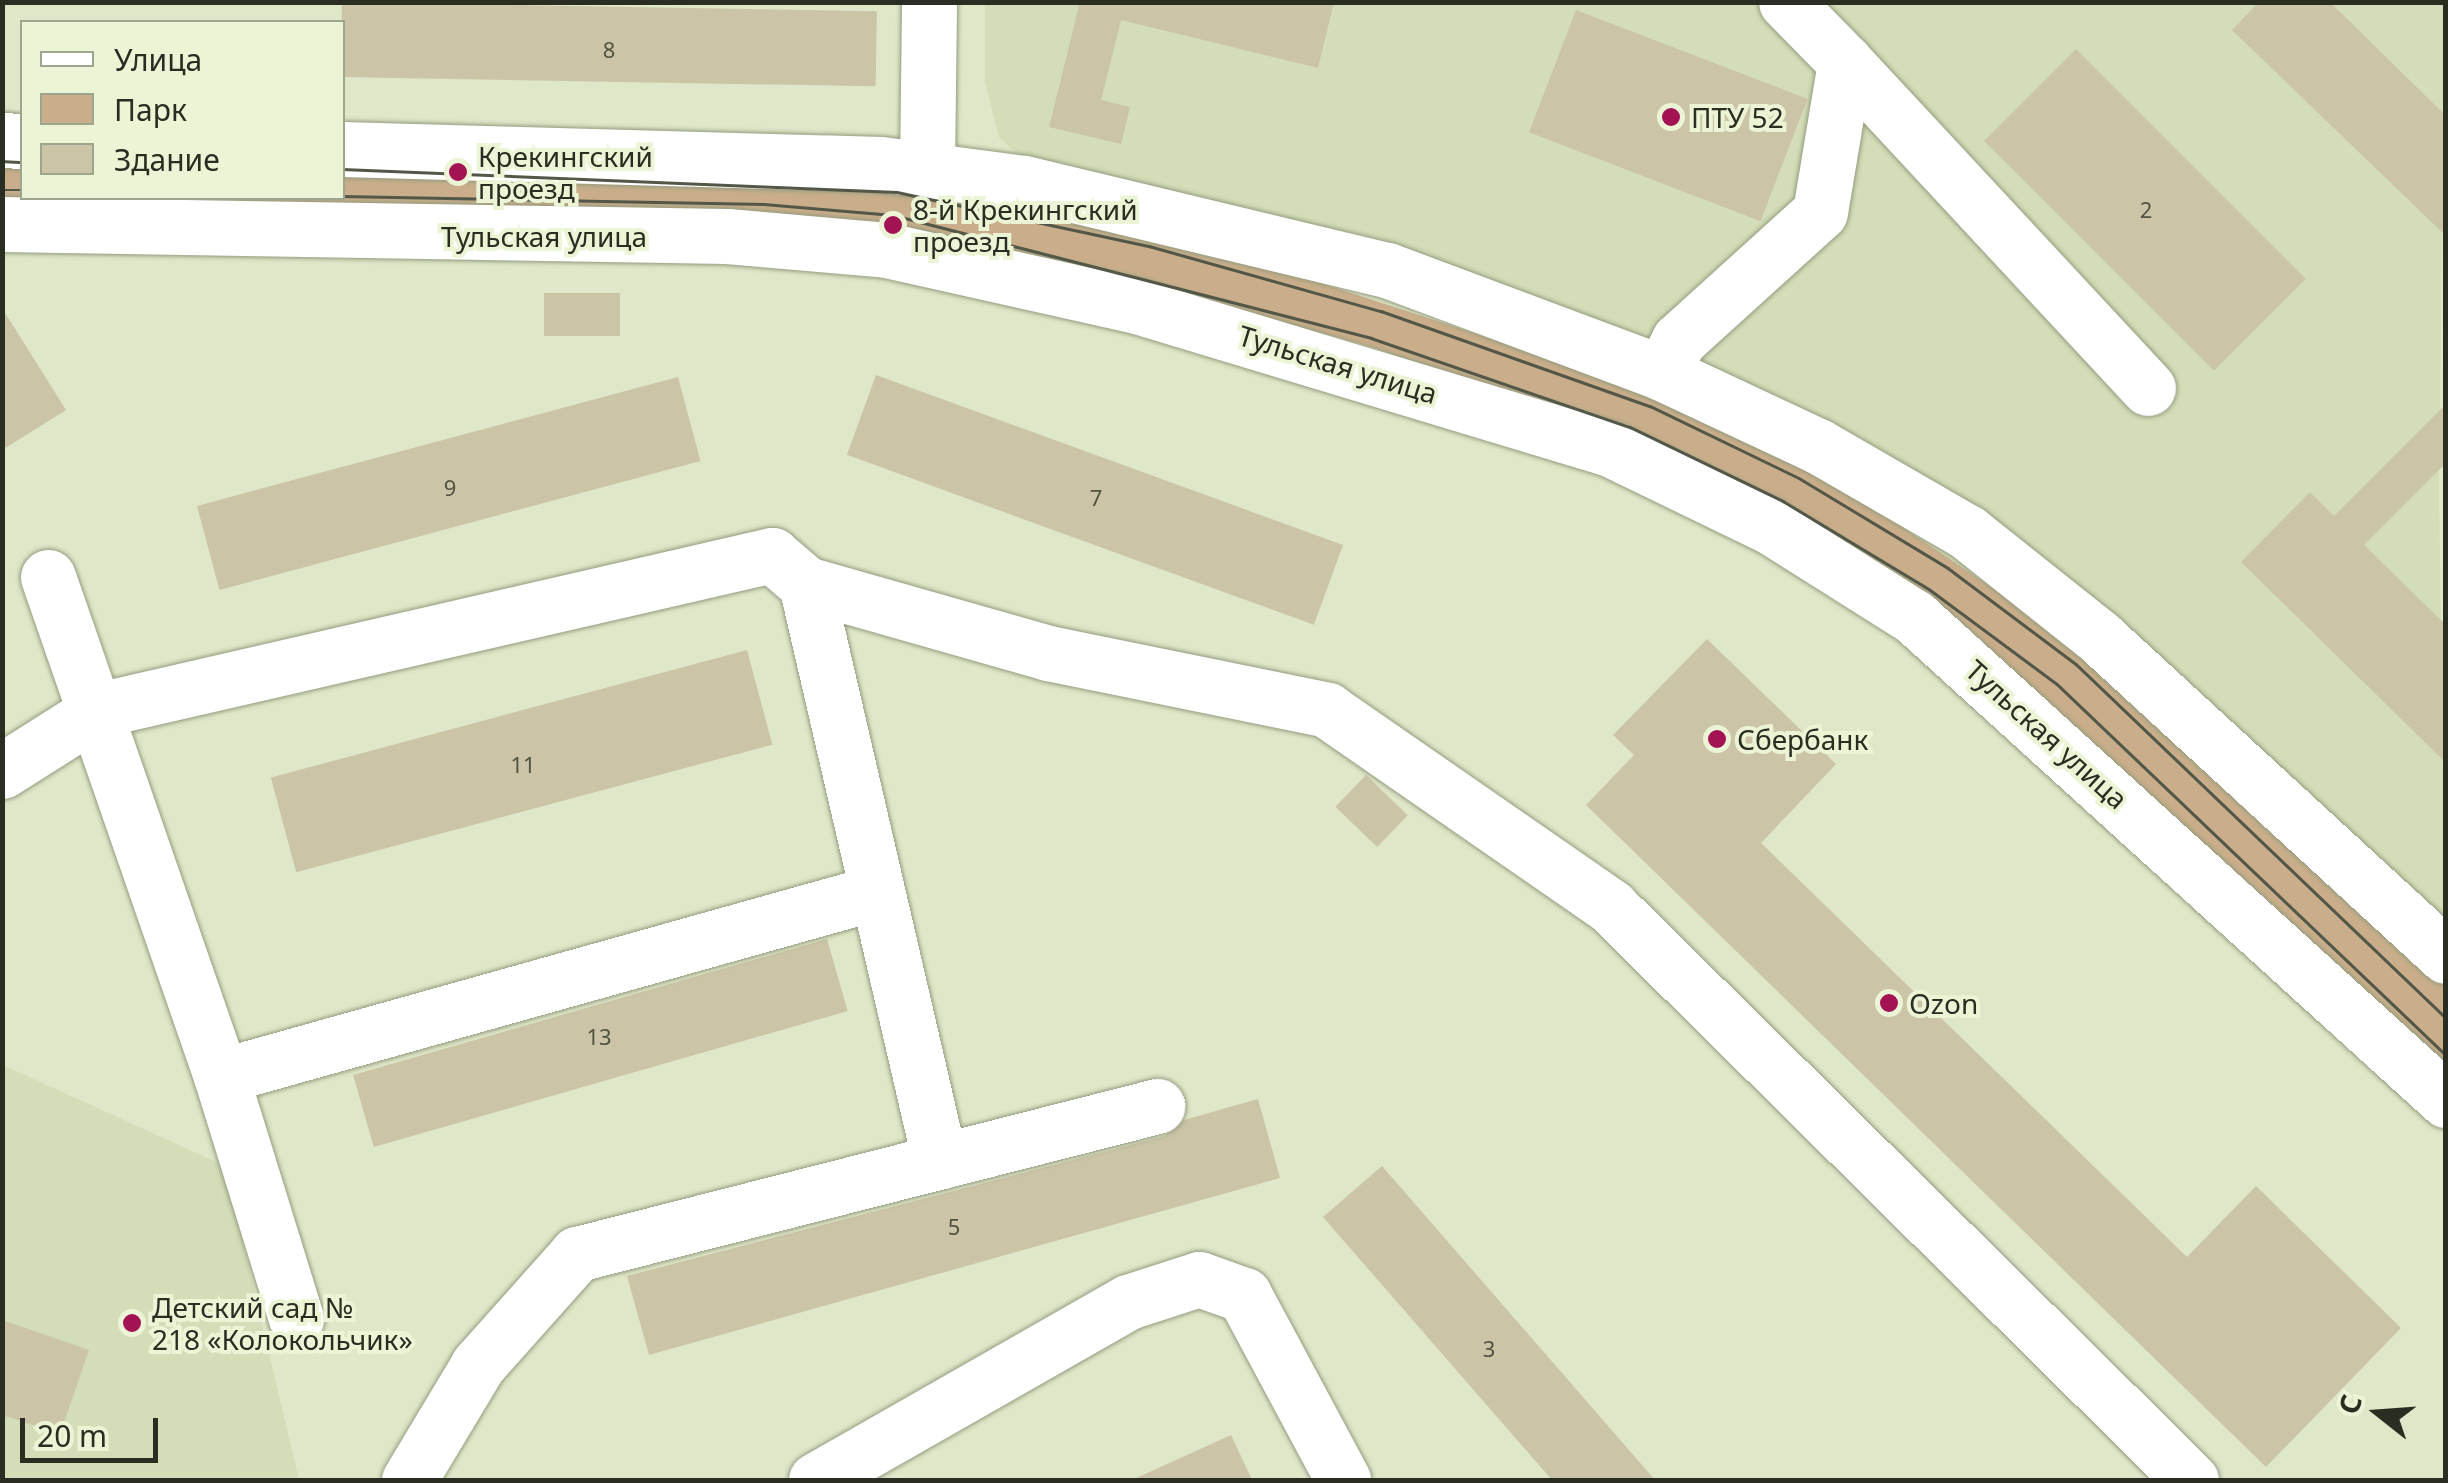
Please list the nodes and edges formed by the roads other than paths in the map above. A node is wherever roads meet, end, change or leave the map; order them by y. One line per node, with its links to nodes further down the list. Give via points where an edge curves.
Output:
1 (929, 2): 5 (street)
2 (1786, 2): 3 (street)
3 (1845, 62): 7 (street, via 1820,212 1679,340); 8 (street)
4 (345, 149): 5 (street)
5 (927, 170): 7 (street, via 1162,211 1386,270)
6 (2, 224): 16 (street, Тульская улица, via 728,236 886,250 1133,305 1610,449 1771,527 1914,617)
7 (1662, 372): 14 (street, via 1818,446 1967,532 2099,636)
8 (2148, 388)
9 (48, 577): 11 (street)
10 (806, 584): 11 (street, via 772,555); 13 (street); 23 (street, via 1048,653 1328,710 1611,908)
11 (98, 710): 12 (street); 15 (street)
12 (2, 771)
13 (874, 893): 15 (street); 18 (street)
14 (2445, 955)
15 (221, 1076): 19 (street)
16 (2446, 1100)
17 (1157, 1106): 18 (street)
18 (940, 1162): 20 (street, via 577,1254 478,1364)
19 (296, 1318)
20 (409, 1480)
21 (816, 1480): 22 (street, via 1128,1302 1199,1278 1244,1295)
22 (1344, 1480)
23 (2190, 1480)

